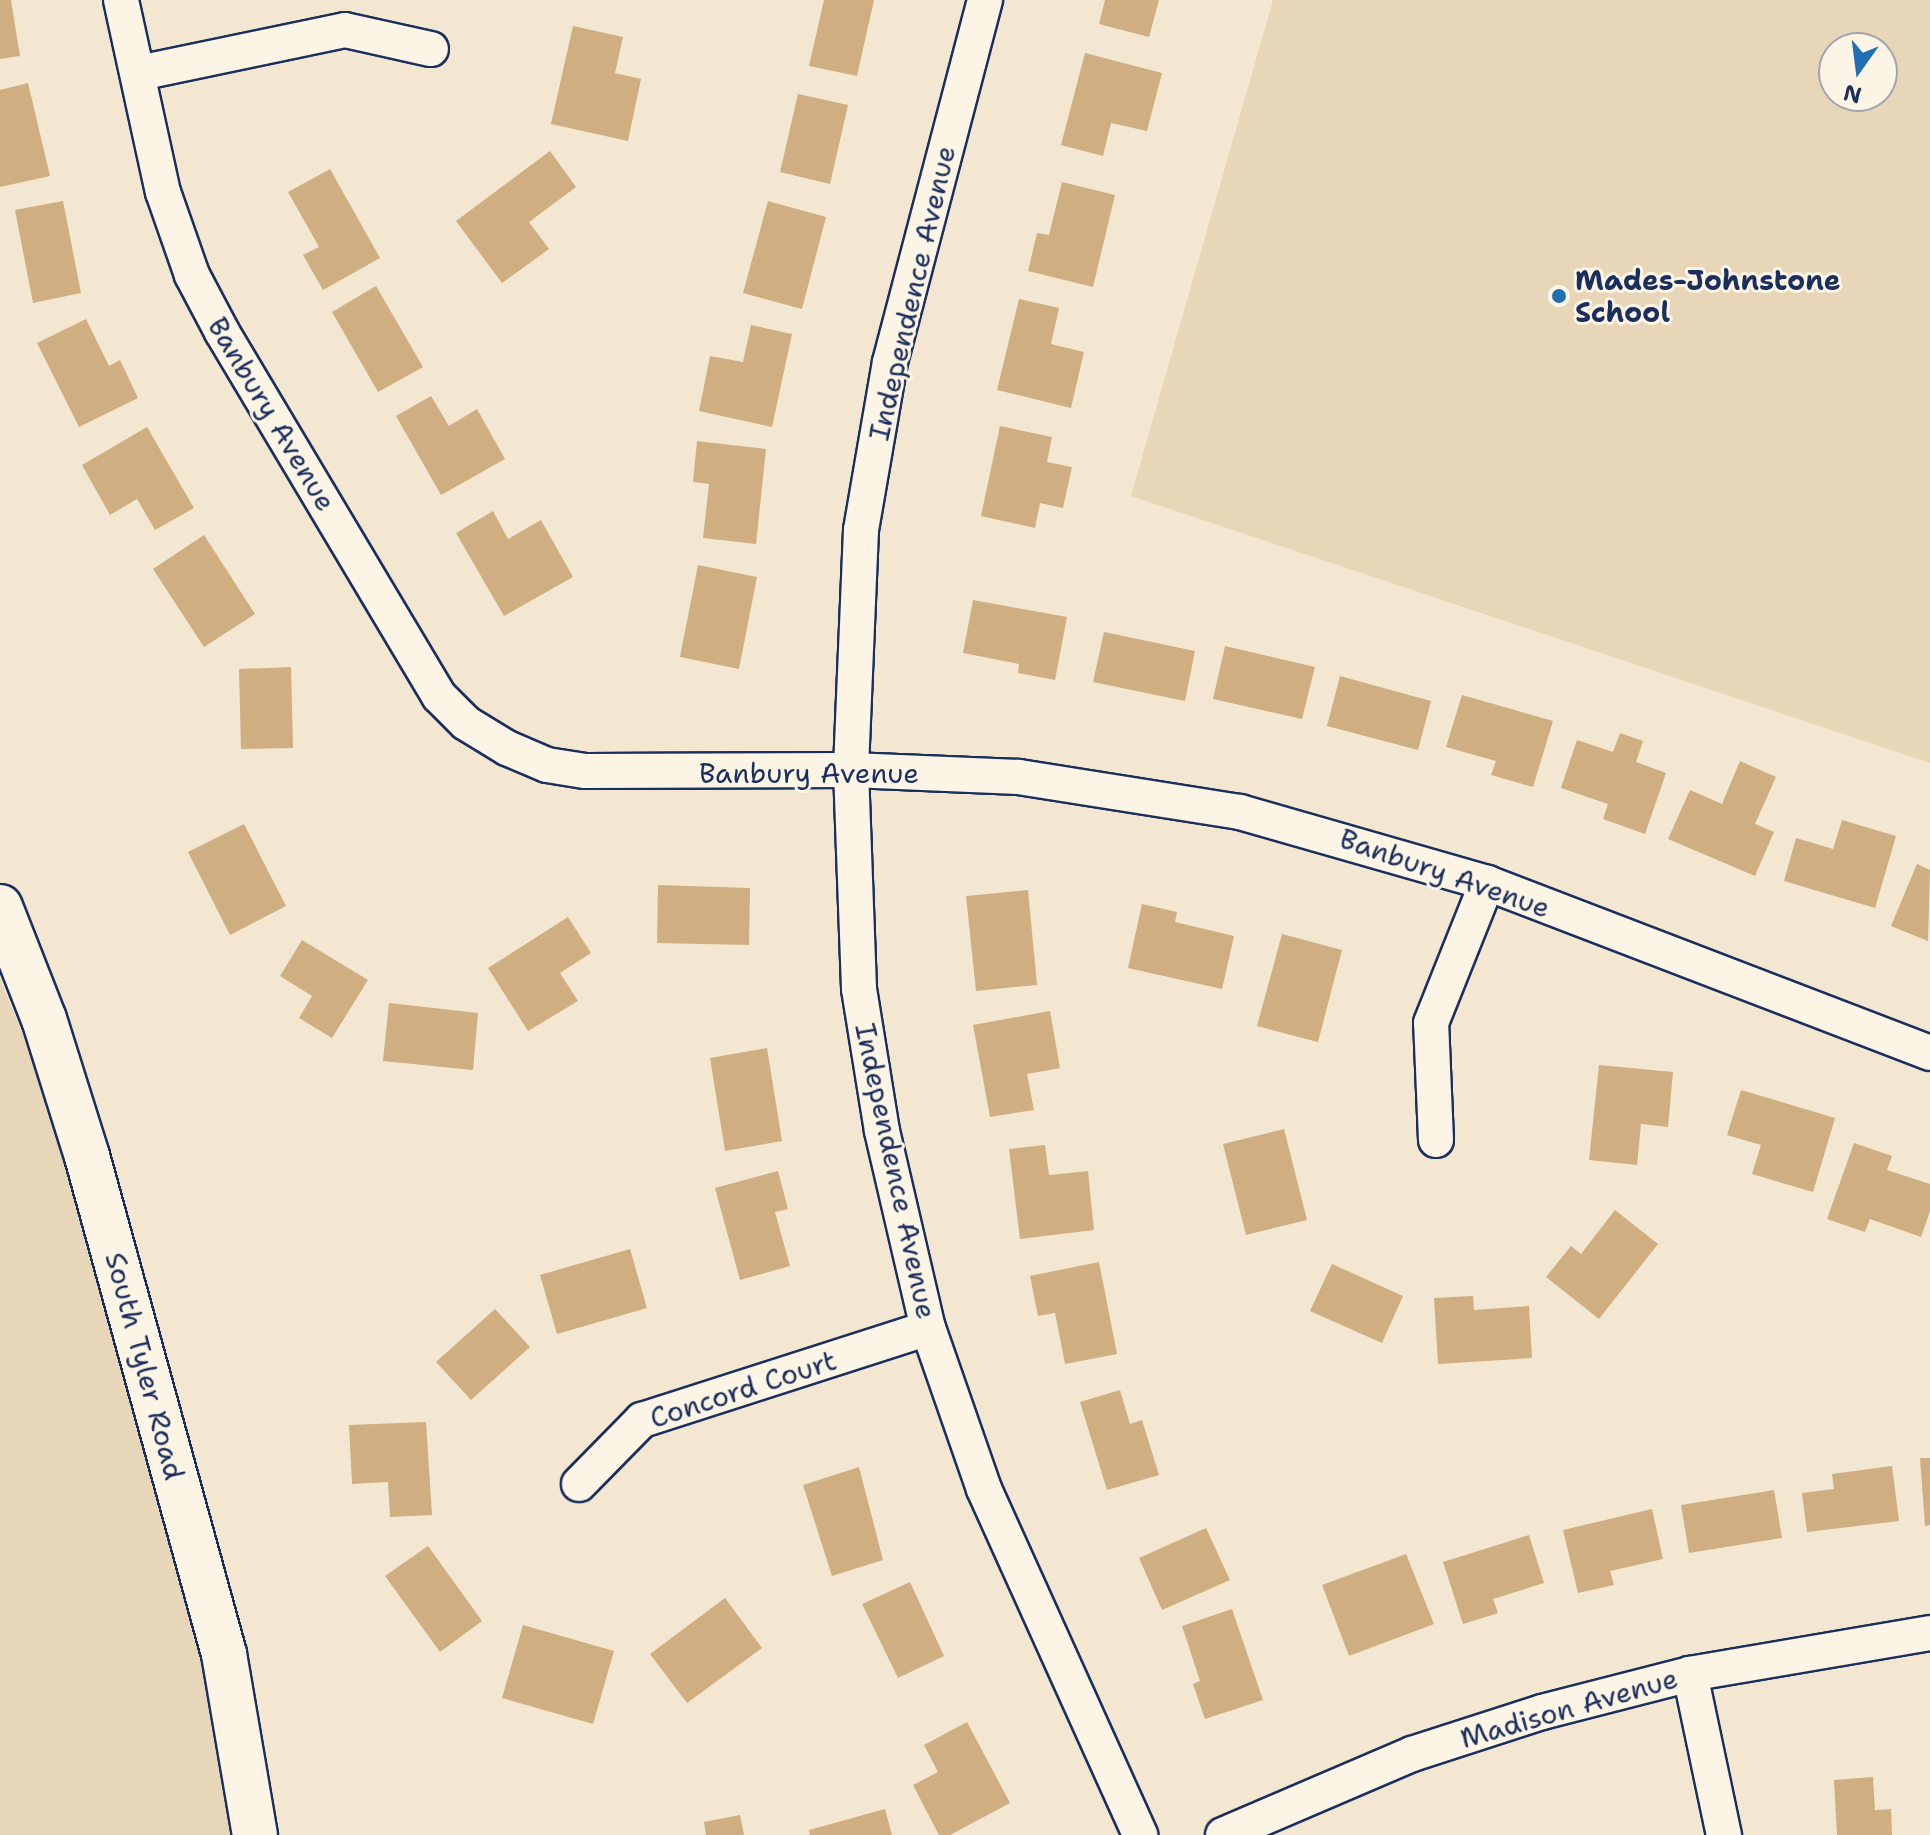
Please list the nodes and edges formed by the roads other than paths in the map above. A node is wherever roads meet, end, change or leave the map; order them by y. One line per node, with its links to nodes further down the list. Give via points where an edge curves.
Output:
1 (121, 0): 4 (street, Banbury Avenue)
2 (985, 0): 5 (street, Independence Avenue, via 882,408 861,530)
3 (431, 49): 4 (street, via 345,30)
4 (139, 73): 5 (street, Banbury Avenue, via 163,192 192,275 402,636 439,696 466,723 547,765 586,771)
5 (851, 770): 6 (street, Banbury Avenue, via 1019,777 1166,798 1308,828); 10 (street, Independence Avenue, via 859,989 882,1131)
6 (1487, 883): 8 (street, Banbury Avenue); 9 (street, via 1431,1023)
7 (0, 907): 14 (street, South Tyler Road, via 44,1019 91,1171 224,1654)
8 (1930, 1053)
9 (1436, 1140)
10 (928, 1328): 11 (street, Concord Court, via 642,1420); 15 (street, Independence Avenue, via 984,1489)
11 (579, 1484)
12 (1930, 1633): 13 (street, Madison Avenue)
13 (1690, 1674): 16 (street, Madison Avenue, via 1542,1712 1412,1754); 17 (street)
14 (255, 1835)
15 (1140, 1835)
16 (1223, 1835)
17 (1724, 1835)

